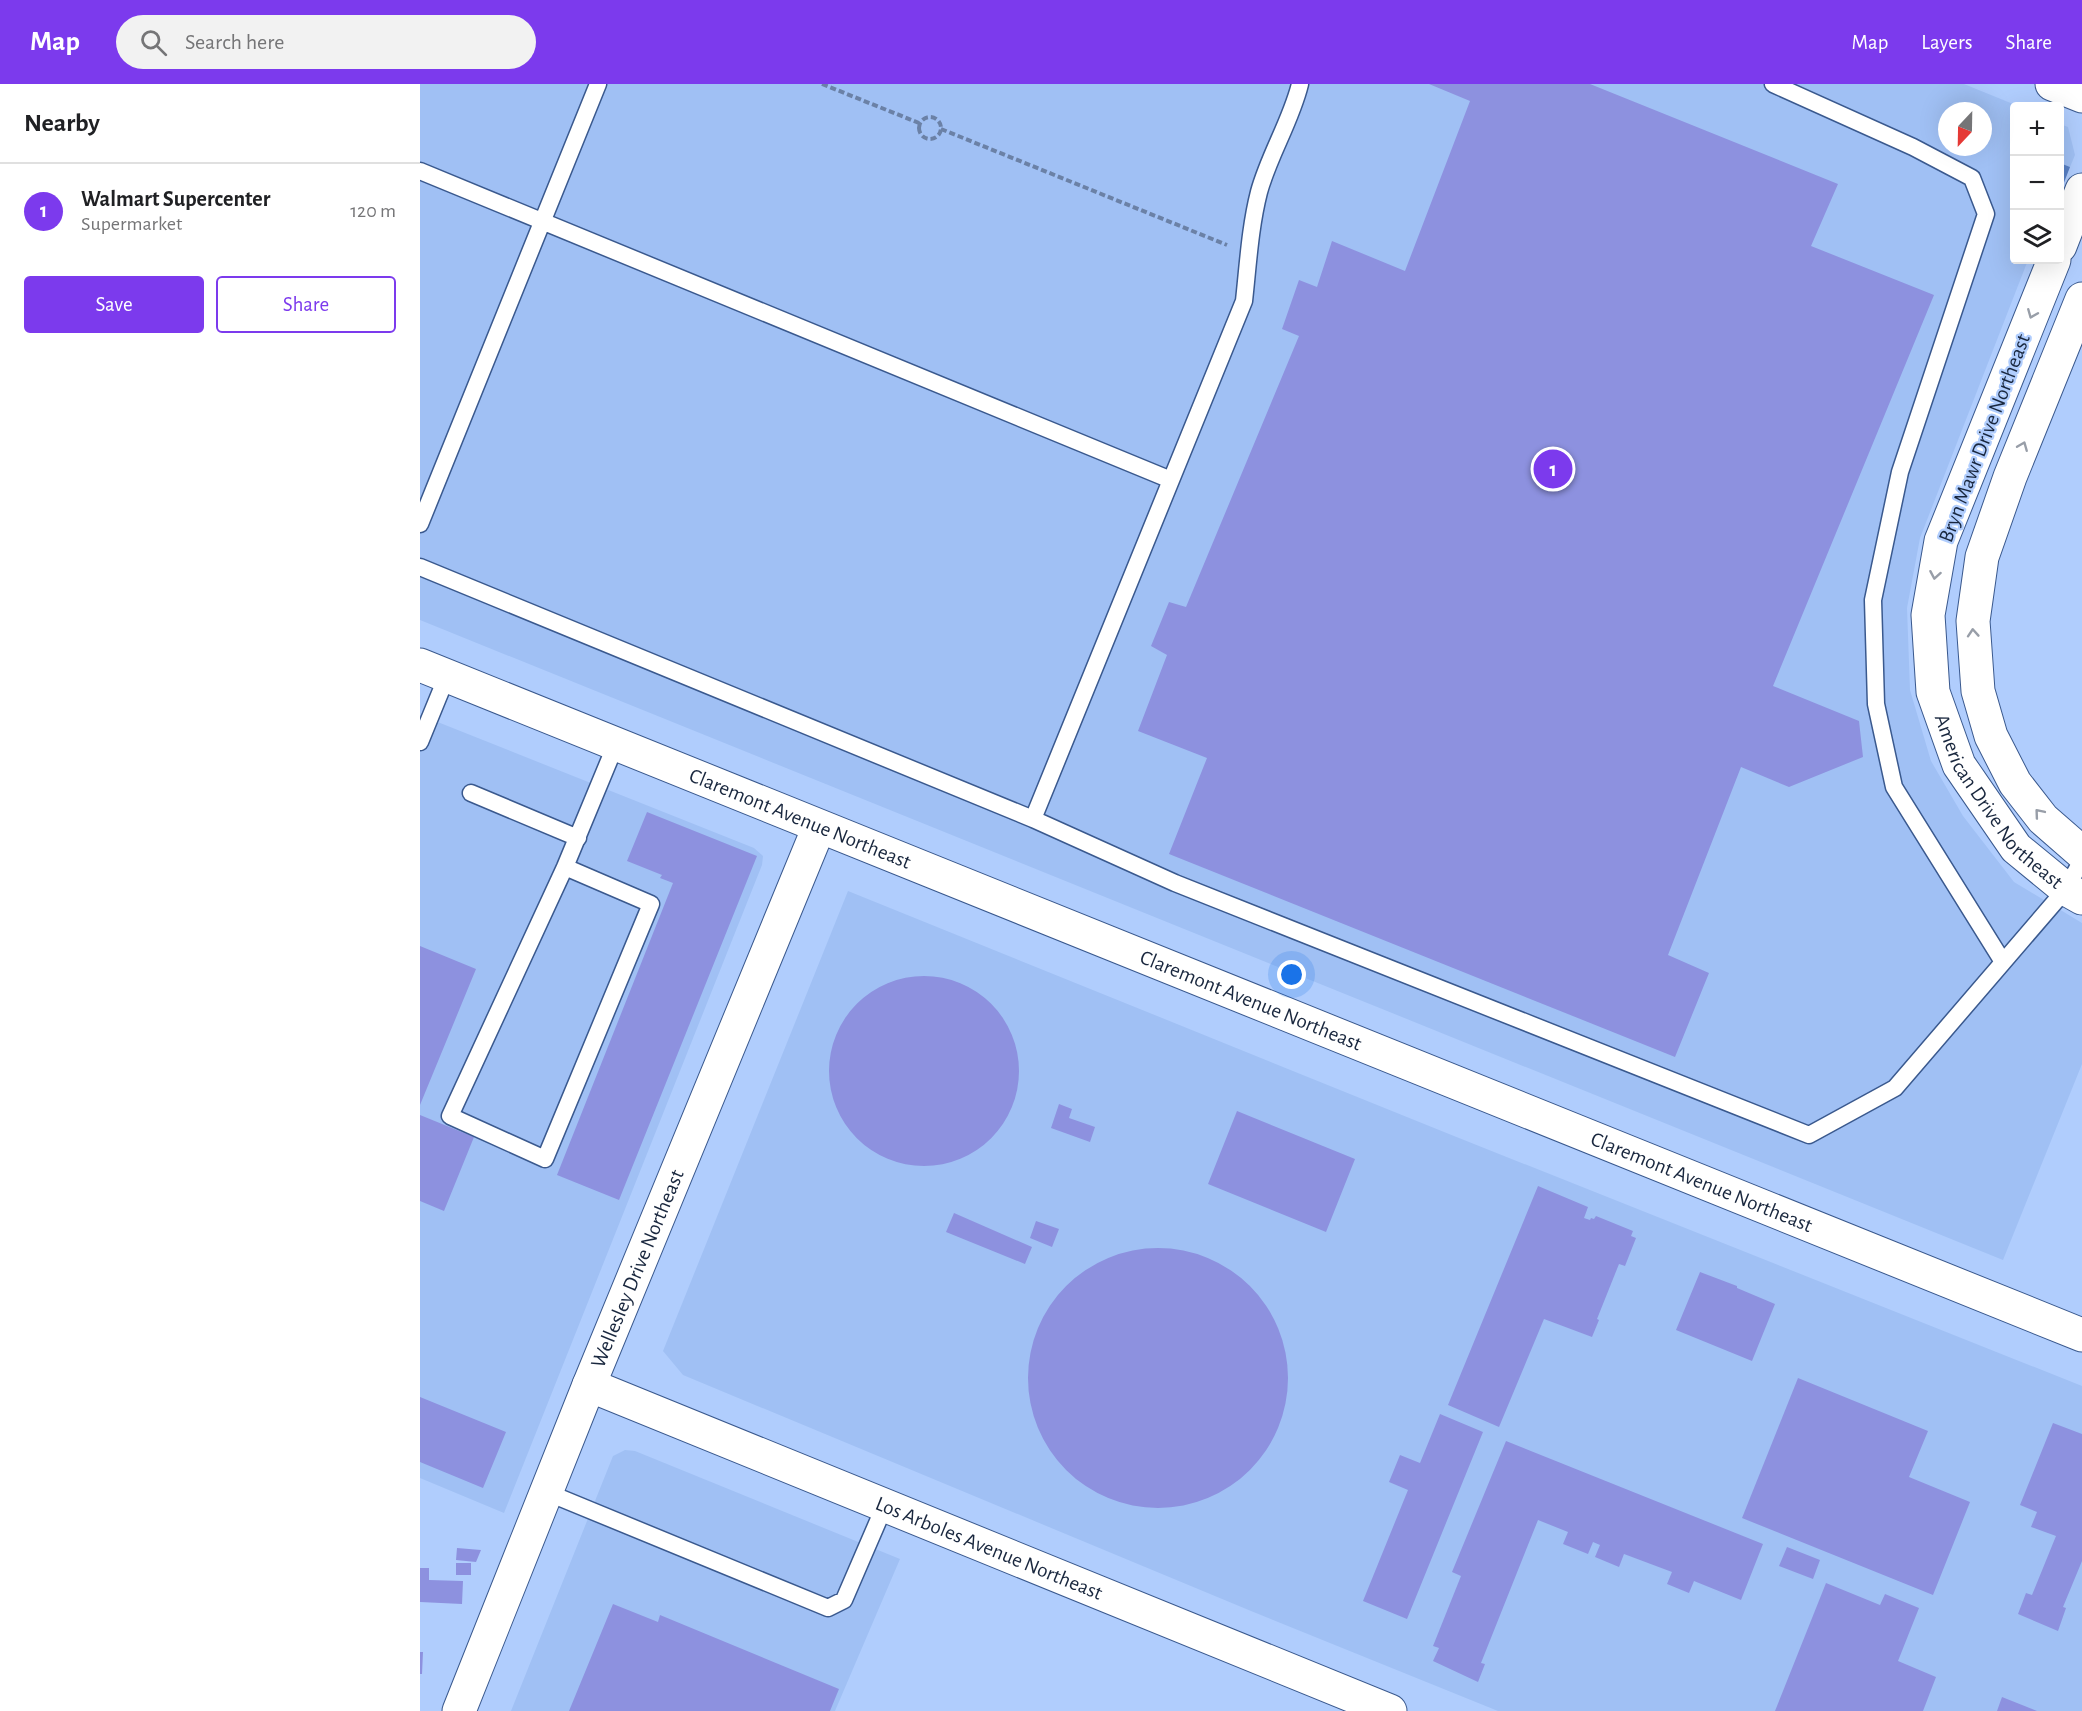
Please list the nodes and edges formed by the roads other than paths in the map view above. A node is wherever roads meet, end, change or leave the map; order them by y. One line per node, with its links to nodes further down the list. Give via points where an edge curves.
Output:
1 (598, 84): 8 (lane)
2 (1300, 84): 14 (lane, via 1260,190 1244,301)
3 (1773, 84): 30 (lane, via 1972,178 1986,214 1900,472 1873,600 1876,704 1894,787)
4 (2052, 84): 5 (street)
5 (2082, 96)
6 (420, 171): 8 (lane)
7 (2082, 190): 9 (street)
8 (543, 220): 14 (lane); 15 (lane)
9 (2064, 236)
10 (2052, 264): 12 (street, Bryn Mawr Drive Northeast, one-way to 12)
11 (2082, 298): 13 (street, Bryn Mawr Drive Northeast, one-way to 11)
12 (1972, 464): 13 (lane); 19 (street, Bryn Mawr Drive Northeast, one-way to 19, via 1941,541 1928,615)
13 (2010, 477): 18 (street, Bryn Mawr Drive Northeast, one-way to 13, via 1973,621 1982,557)
14 (1171, 480): 23 (lane)
15 (420, 524)
16 (420, 567): 23 (lane)
17 (434, 670): 20 (lane); 21 (street, Claremont Avenue Northeast)
18 (1978, 691): 26 (street, American Drive Northeast, one-way to 18, via 2043,819 2015,783 1991,736)
19 (1933, 692): 29 (street, American Drive Northeast, via 1959,765 2016,848)
20 (420, 742)
21 (616, 744): 24 (street, Claremont Avenue Northeast); 25 (lane)
22 (471, 793): 25 (lane)
23 (1033, 819): 30 (lane, via 1175,883 1809,1135 1895,1088)
24 (819, 827): 31 (street, Claremont Avenue Northeast); 32 (street, Wellesley Drive Northeast)
25 (578, 838): 28 (lane)
26 (2082, 853)
27 (2082, 861): 29 (lane)
28 (565, 867): 28 (lane, via 651,904 545,1159 450,1116)
29 (2074, 893): 30 (lane)
30 (2003, 962)
31 (2082, 1335)
32 (589, 1385): 33 (street, Wellesley Drive Northeast); 34 (street, Los Arboles Avenue Northeast)
33 (546, 1492): 34 (lane, via 828,1608 844,1600); 35 (street, Wellesley Drive Northeast)
34 (885, 1505): 36 (street, Los Arboles Avenue Northeast)
35 (459, 1711)
36 (1390, 1711)

